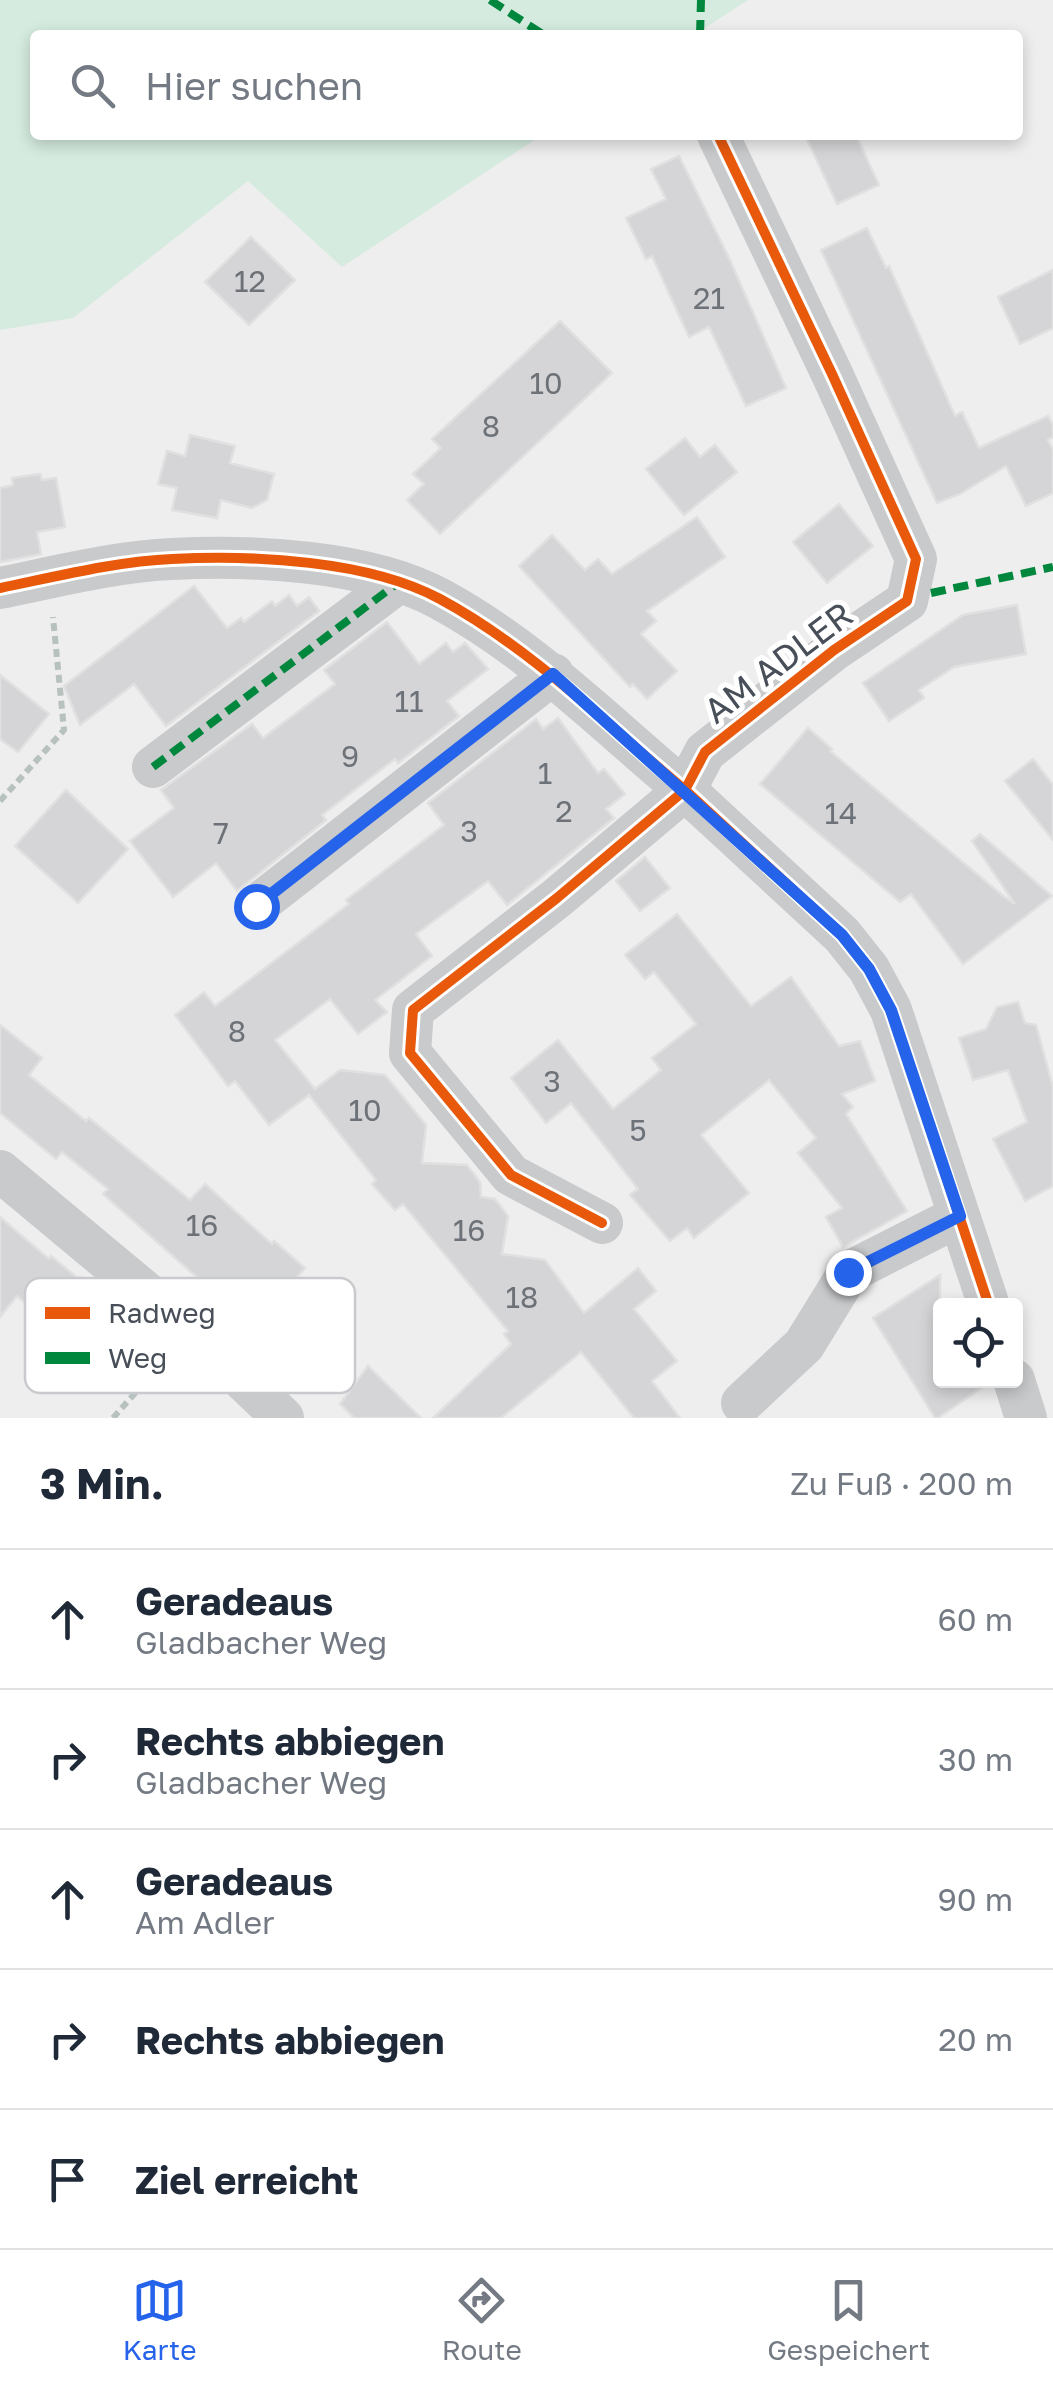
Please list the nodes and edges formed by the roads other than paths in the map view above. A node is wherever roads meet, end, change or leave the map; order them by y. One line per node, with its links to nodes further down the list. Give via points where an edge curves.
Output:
1 (720, 140): 6 (street, AM ADLER, via 916,559 907,601 705,752)
2 (399, 582): 3 (street, via 305,562 170,558); 4 (street, via 438,598); 5 (street)
3 (0, 588)
4 (553, 674): 6 (street); 7 (street)
5 (153, 767)
6 (684, 790): 9 (street, via 842,935 869,969 891,1010); 10 (street, AM ADLER, via 413,1010 410,1052 511,1175)
7 (256, 906)
8 (0, 1171): 11 (street)
9 (960, 1216): 12 (street); 15 (street, via 848,1272 804,1345)
10 (602, 1224)
11 (129, 1278)
12 (986, 1298)
13 (1017, 1388): 17 (street)
14 (257, 1393): 16 (street)
15 (742, 1403)
16 (283, 1418)
17 (1026, 1418)

